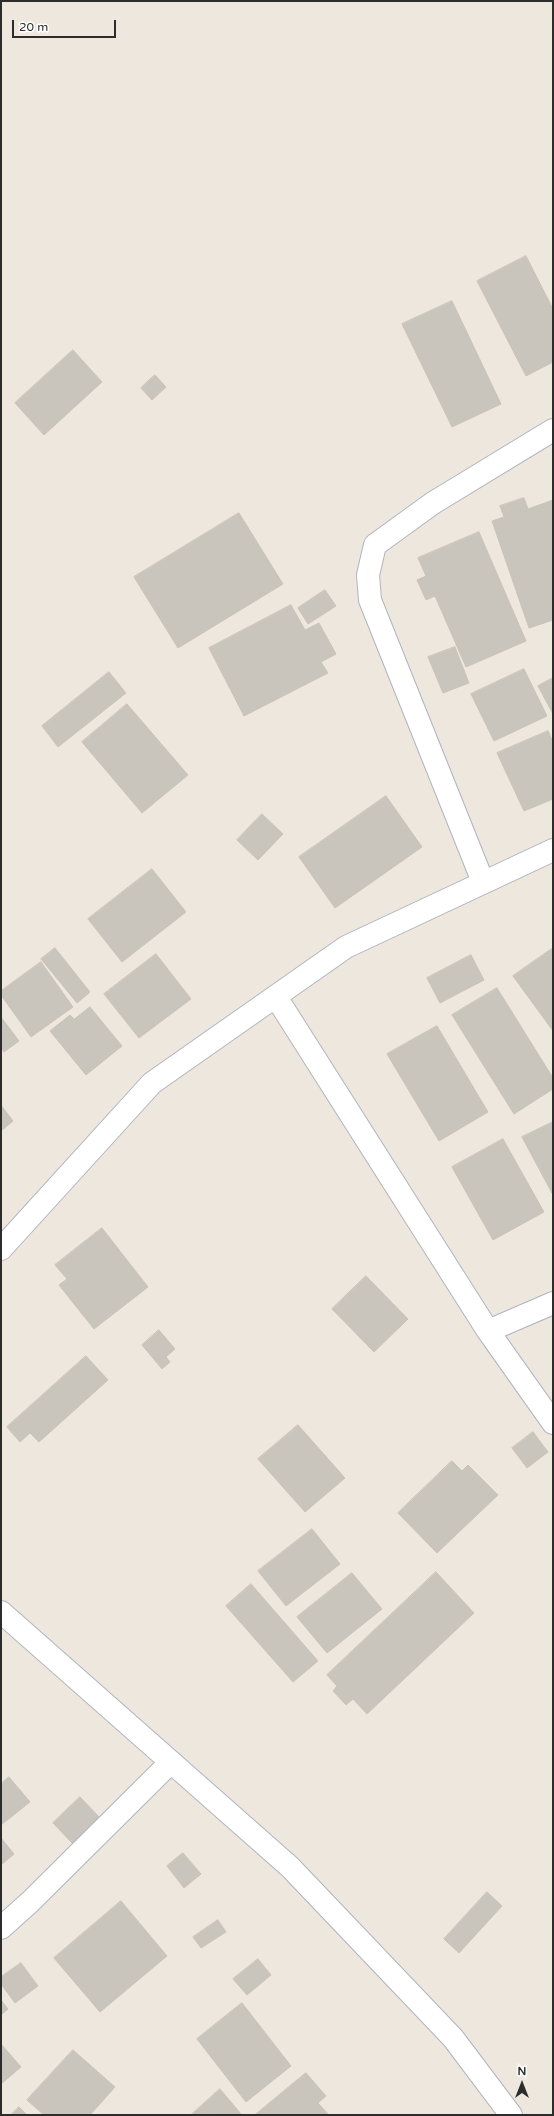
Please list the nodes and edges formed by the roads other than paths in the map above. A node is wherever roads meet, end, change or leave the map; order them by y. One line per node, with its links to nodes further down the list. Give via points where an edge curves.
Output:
1 (553, 430): 3 (street, via 433,504 375,545 368,575 370,600)
2 (553, 850): 3 (street)
3 (483, 882): 4 (street, via 346,947)
4 (276, 997): 5 (street, via 152,1083); 7 (street)
5 (1, 1250)
6 (553, 1303): 7 (street)
7 (488, 1331): 8 (street)
8 (553, 1423)
9 (1, 1612): 10 (street)
10 (171, 1762): 11 (street); 12 (street, via 290,1867 454,2038)
11 (1, 1928)
12 (511, 2115)

